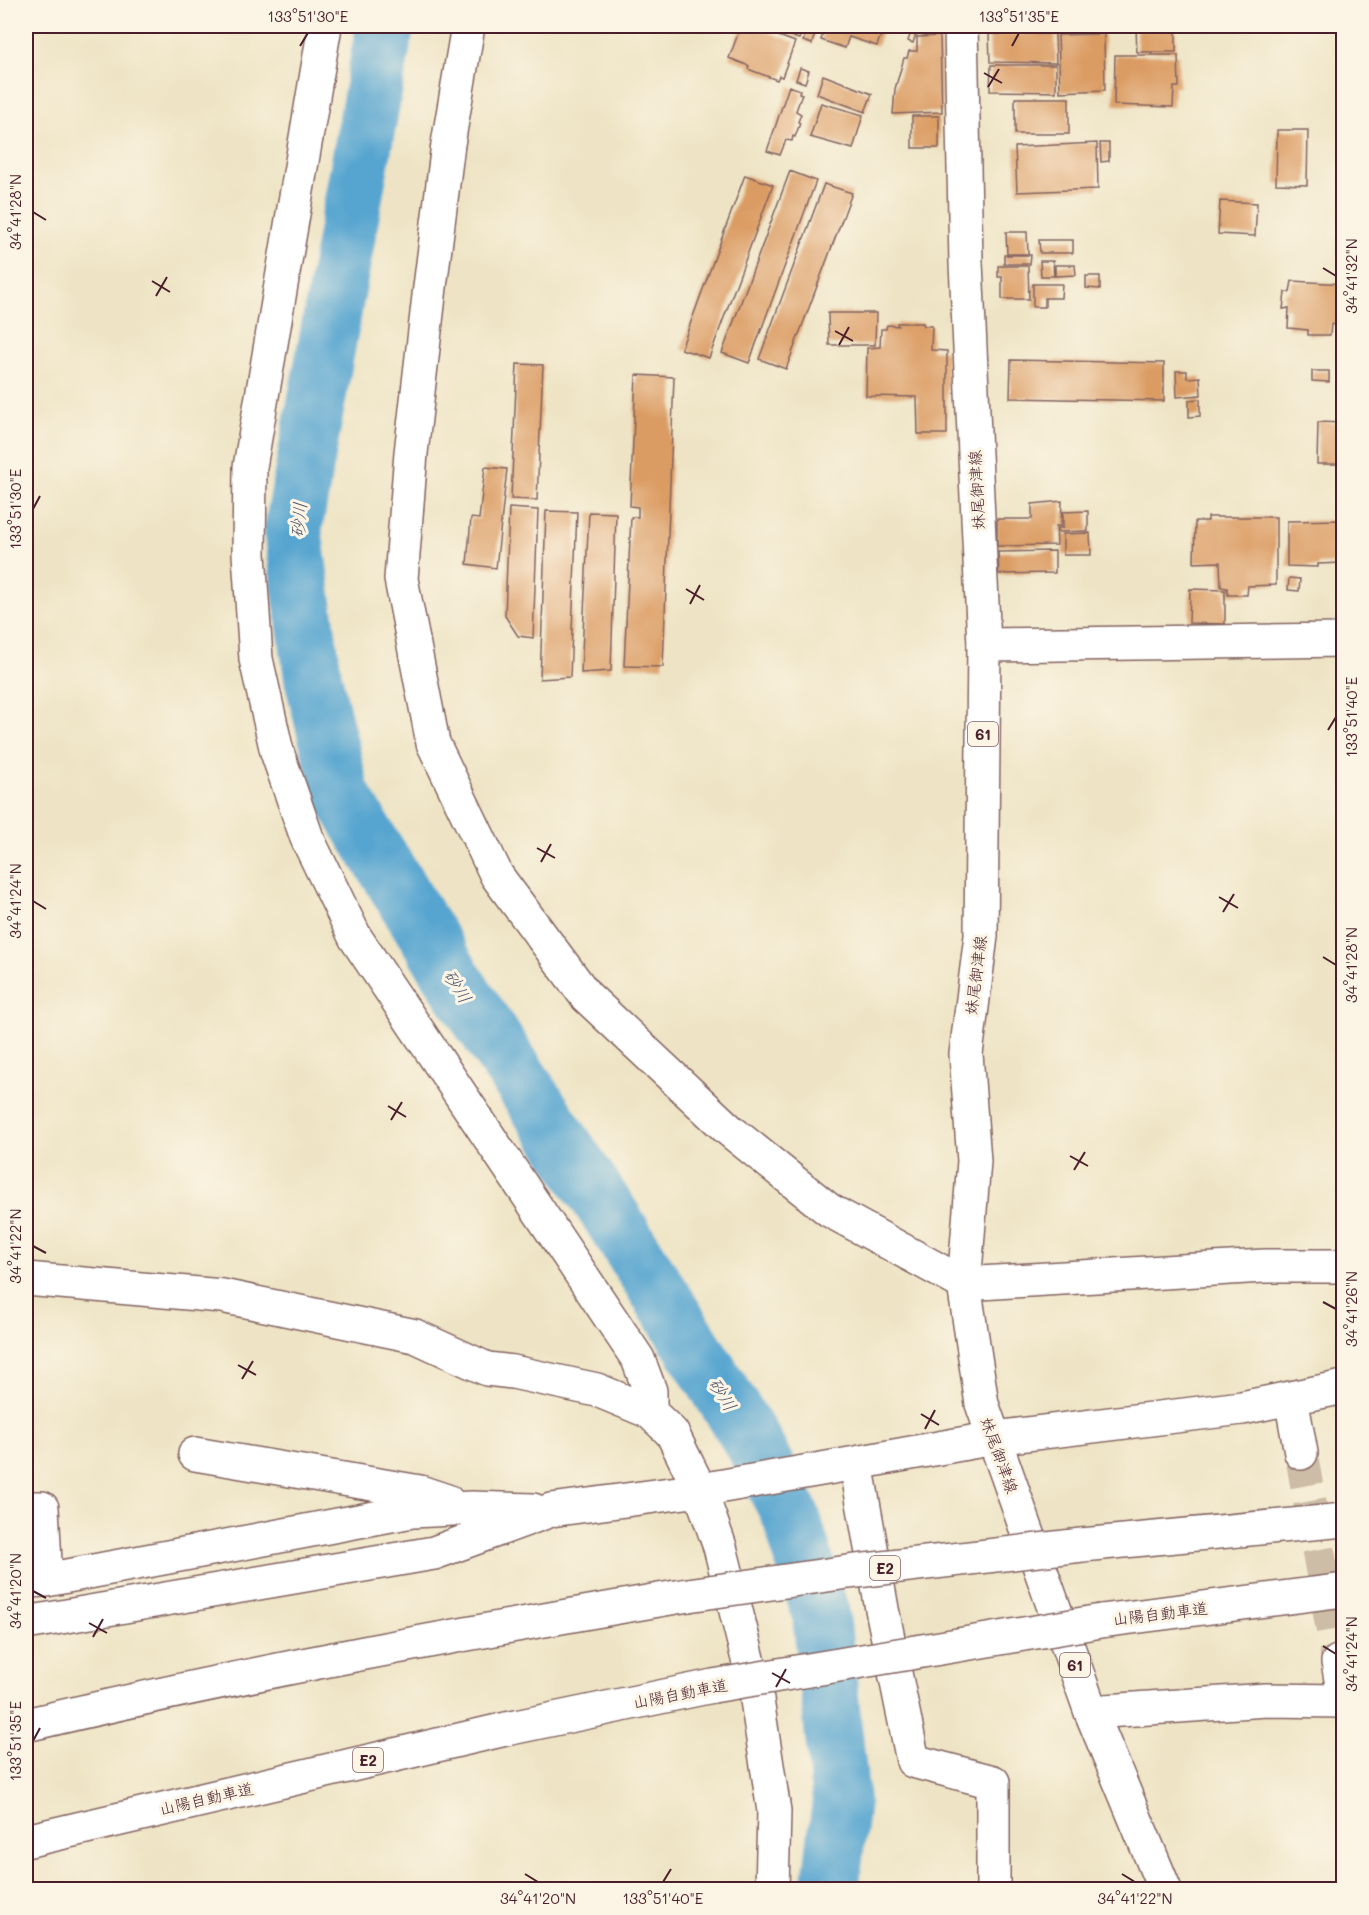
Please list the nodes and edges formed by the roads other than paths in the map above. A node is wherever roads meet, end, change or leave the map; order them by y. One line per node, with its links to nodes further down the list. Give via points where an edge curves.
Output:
1 (325, 26): 11 (main road, via 250,467 249,554 256,660 277,752 307,838 355,937 638,1359 650,1390)
2 (468, 26): 8 (main road, via 430,287 400,579 433,743 497,876 586,996 728,1129 829,1210)
3 (961, 26): 5 (main road, 妹尾御津線 / 61, via 966,263)
4 (1344, 640): 5 (main road)
5 (984, 645): 8 (main road, 妹尾御津線 / 61, via 981,936 966,1054 974,1161)
6 (1344, 1266): 8 (main road, via 1264,1266)
7 (26, 1279): 11 (main road, via 222,1296 414,1336 487,1369 597,1390)
8 (964, 1284): 12 (main road, 妹尾御津線 / 61, via 982,1404)
9 (1344, 1387): 10 (main road)
10 (1291, 1398): 12 (main road, via 1242,1408); 13 (main road)
11 (650, 1412): 16 (main road, via 672,1433)
12 (994, 1438): 15 (main road); 26 (main road, 妹尾御津線 / 61)
13 (1301, 1453)
14 (195, 1454): 18 (main road, via 420,1492)
15 (844, 1465): 16 (main road); 30 (main road, via 882,1609 913,1761 993,1782)
16 (700, 1490): 19 (main road); 29 (main road, via 720,1547 755,1687 774,1811)
17 (26, 1508): 21 (main road, via 42,1508)
18 (472, 1508): 19 (main road); 21 (main road, via 351,1521)
19 (551, 1510): 23 (main road, via 434,1553)
20 (1344, 1520): 27 (main road, E2, bridge, via 1082,1545 688,1595 476,1632)
21 (36, 1580)
22 (1344, 1590): 28 (main road, 山陽自動車道 / E2, bridge, via 1101,1621 713,1686 506,1728)
23 (26, 1623)
24 (1338, 1662): 25 (main road)
25 (1344, 1699): 26 (main road, via 1266,1700)
26 (1091, 1712): 31 (main road, 妹尾御津線 / 61)
27 (26, 1725)
28 (26, 1841)
29 (772, 1890)
30 (993, 1890)
31 (1164, 1890)

